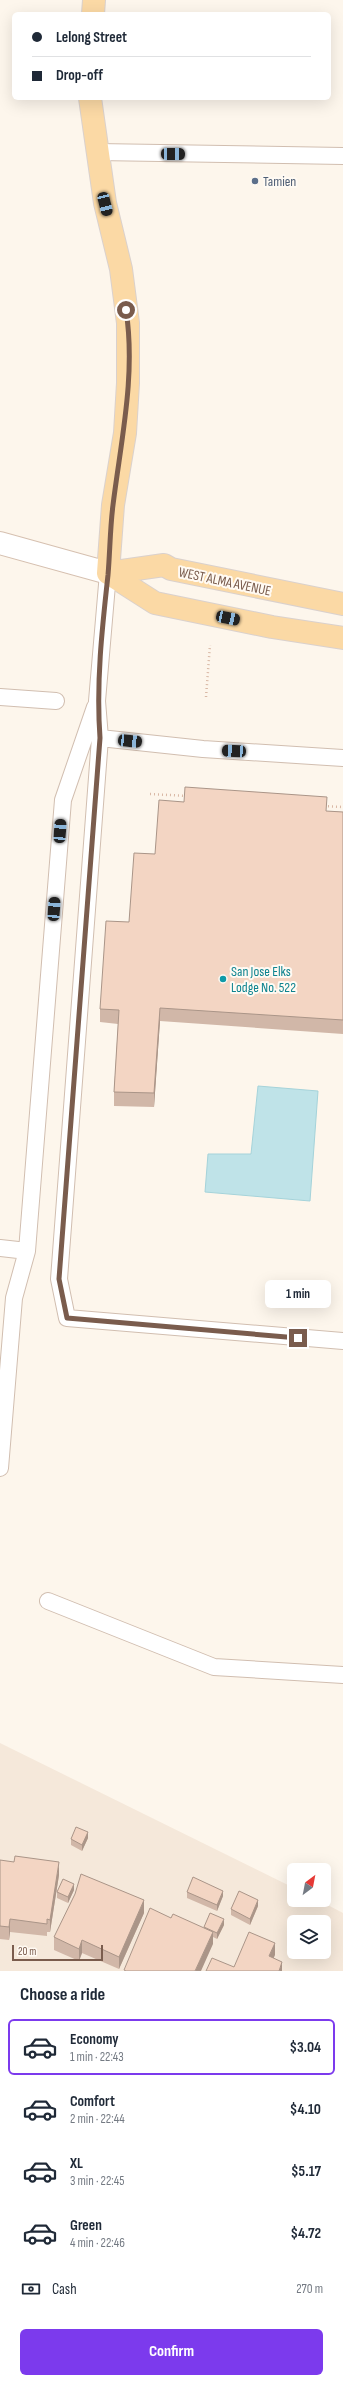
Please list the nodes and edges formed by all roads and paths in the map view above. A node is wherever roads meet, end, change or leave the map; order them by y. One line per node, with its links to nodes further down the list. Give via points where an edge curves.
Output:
1 (94, 0): 2 (main road)
2 (93, 12)
3 (90, 100): 4 (main road)
4 (97, 152): 5 (lane); 7 (main road, via 128,323 125,433 113,505)
5 (343, 156)
6 (0, 543): 7 (main road, WEST ALMA AVENUE)
7 (108, 573): 8 (main road, WEST ALMA AVENUE, via 164,565 171,569); 9 (main road, WEST ALMA AVENUE, via 154,603 272,627); 14 (lane)
8 (343, 604)
9 (343, 638)
10 (210, 645): 12 (path)
11 (0, 697): 13 (lane)
12 (206, 697)
13 (56, 701)
14 (97, 701): 15 (lane); 22 (lane, via 63,800)
15 (100, 738): 16 (lane, via 203,749); 23 (lane, via 59,1279 67,1318)
16 (343, 758)
17 (150, 794): 18 (path)
18 (193, 797)
19 (319, 805): 20 (path)
20 (343, 807)
21 (0, 1248): 22 (lane)
22 (27, 1251): 24 (lane, via 14,1298)
23 (343, 1342)
24 (0, 1468)
25 (48, 1601): 26 (lane, via 214,1667)
26 (343, 1675)

